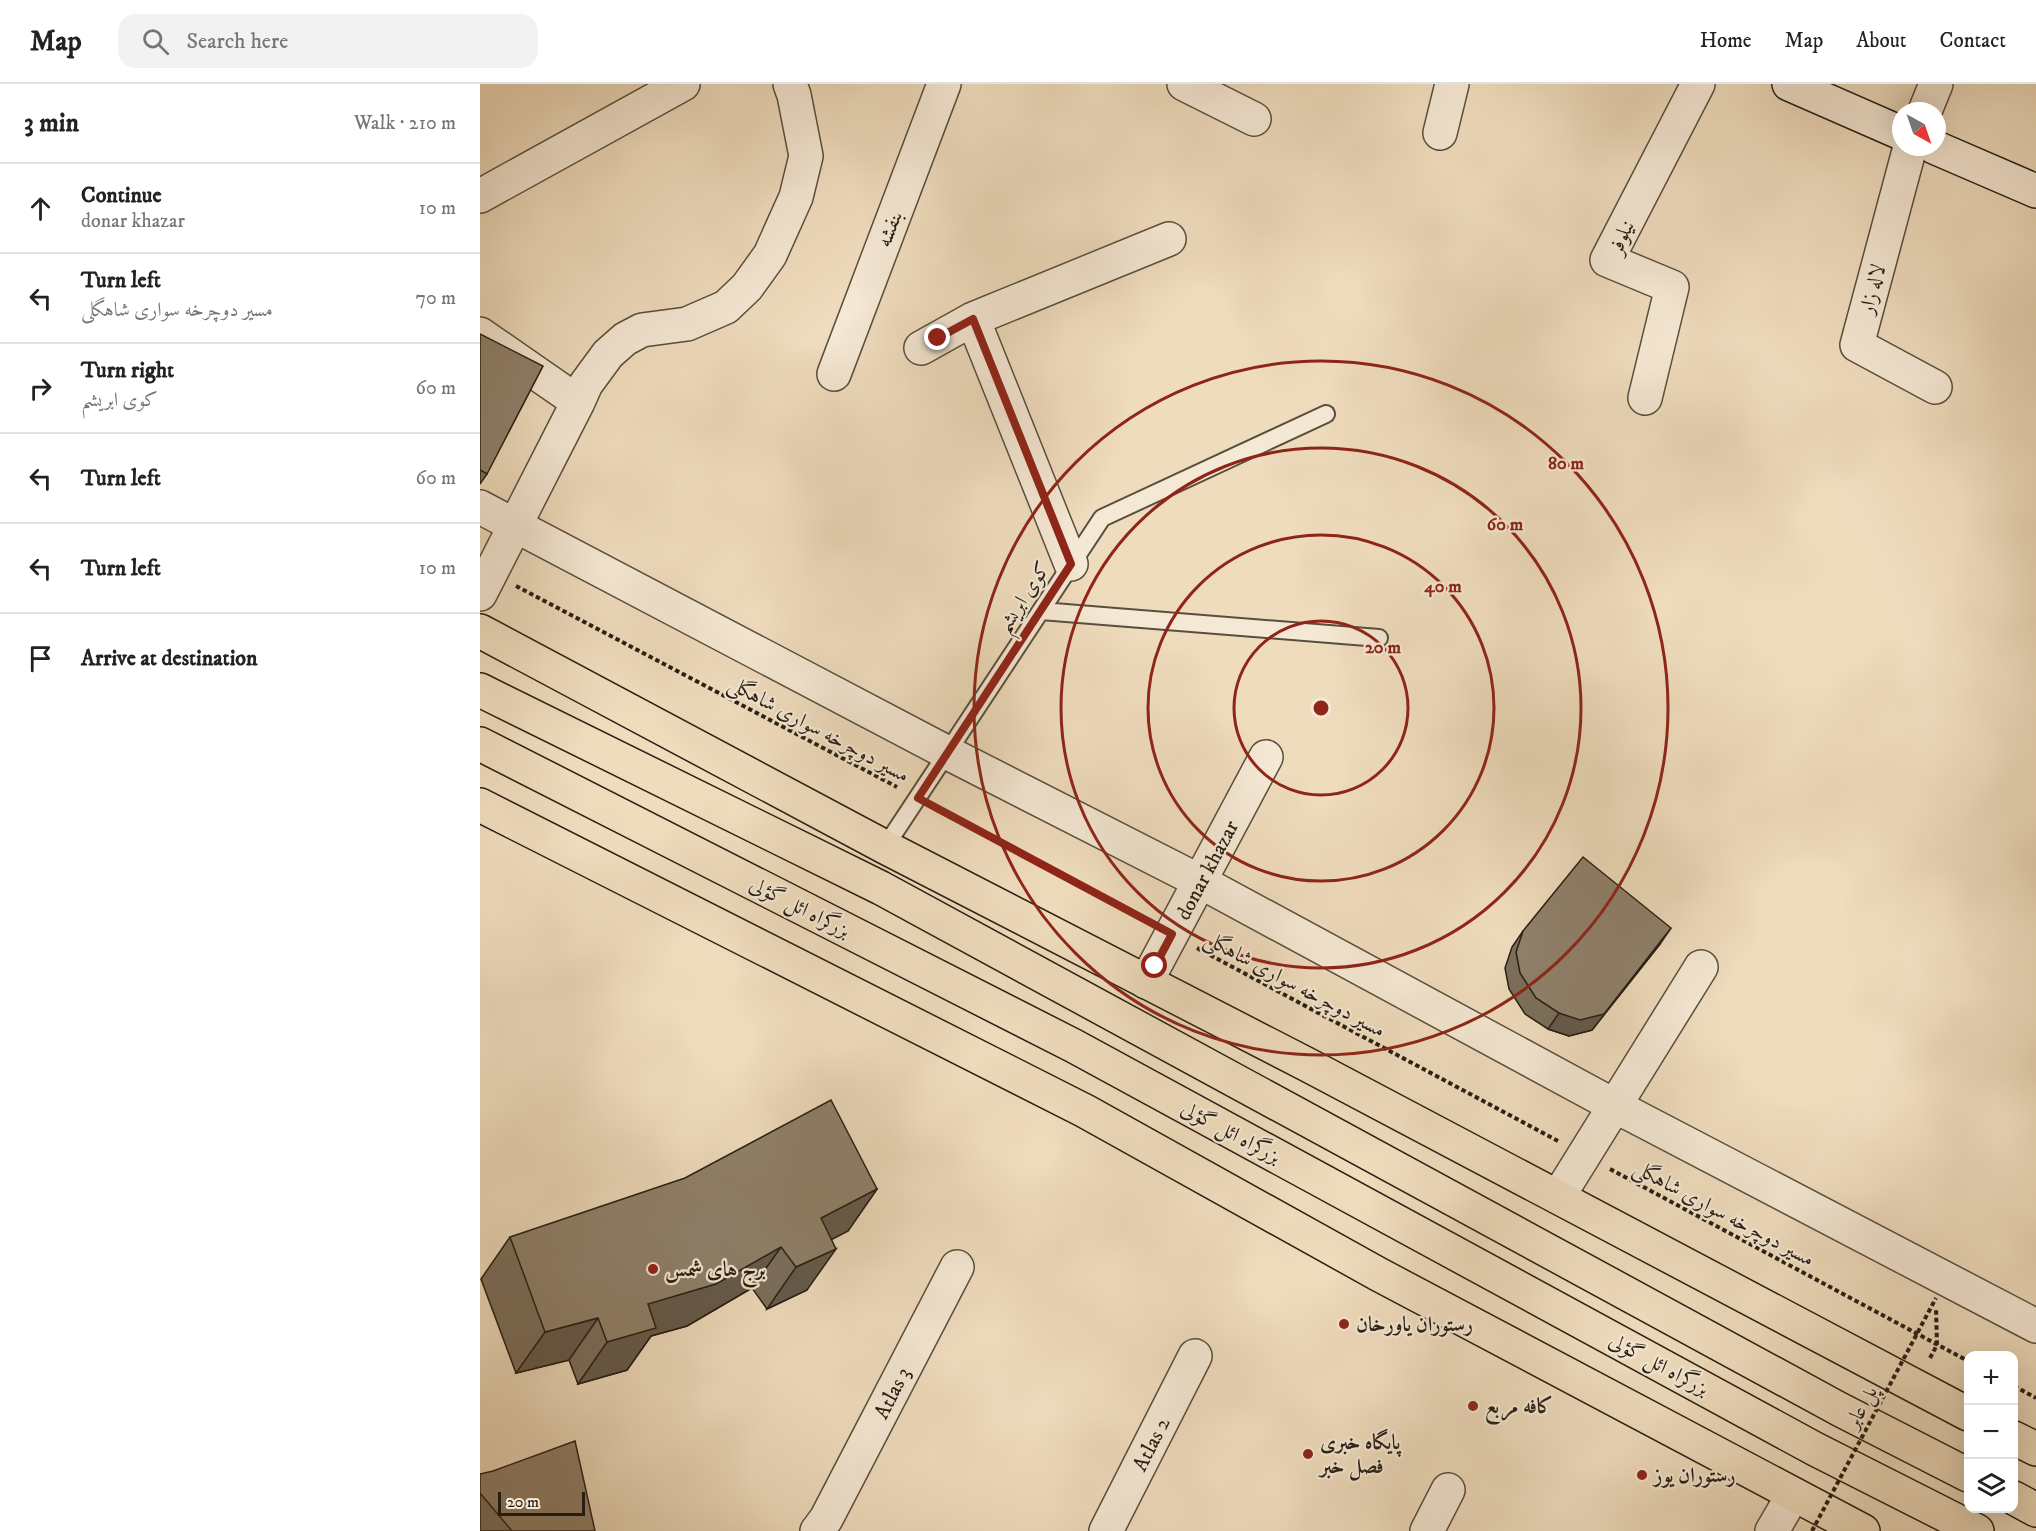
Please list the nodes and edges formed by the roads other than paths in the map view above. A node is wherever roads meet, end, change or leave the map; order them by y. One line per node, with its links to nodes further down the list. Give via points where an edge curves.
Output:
1 (683, 84): 16 (street)
2 (790, 84): 24 (street, via 806,156 796,197 770,255 726,308 687,324 642,330 625,339 608,354)
3 (944, 84): 21 (street, بنفشه)
4 (1184, 84): 10 (street)
5 (1452, 84): 12 (street)
6 (1698, 84): 23 (street, نیلوفر, via 1607,260 1672,287)
7 (1790, 84): 11 (street)
8 (1936, 84): 9 (street)
9 (1928, 102)
10 (1254, 119)
11 (1892, 129)
12 (1440, 132)
13 (1946, 152): 15 (street)
14 (1908, 156): 22 (street, لاله زار, via 1857,345)
15 (2036, 191)
16 (480, 196)
17 (1169, 239): 18 (street)
18 (973, 319): 20 (street); 28 (street)
19 (480, 334): 24 (street)
20 (921, 348)
21 (834, 374)
22 (1935, 387)
23 (1645, 398)
24 (578, 402): 27 (street)
25 (1326, 414): 28 (lane, کوی ابریشم, via 1101,518)
26 (480, 507): 27 (street)
27 (516, 526): 29 (street); 35 (street)
28 (1071, 564): 30 (lane, کوی ابریشم)
29 (480, 594)
30 (1041, 611): 32 (lane); 35 (lane, کوی ابریشم)
31 (480, 631): 38 (highway)
32 (1379, 638)
33 (480, 690): 50 (highway, via 881,888 1828,1403)
34 (480, 744): 60 (highway, بزرگراه ائل گؤلی, via 1074,1046 1815,1449)
35 (948, 753): 38 (lane, کوی ابریشم); 39 (street)
36 (1266, 757): 39 (street, donar khazar)
37 (480, 805): 52 (highway, via 1085,1112 1378,1274)
38 (885, 847): 41 (highway)
39 (1201, 882): 41 (street, donar khazar); 42 (street)
40 (1701, 967): 42 (street)
41 (1146, 982): 43 (highway)
42 (1615, 1106): 43 (street); 45 (street)
43 (1558, 1197): 47 (highway)
44 (957, 1267): 55 (street, Atlas 3)
45 (2036, 1326)
46 (1195, 1356): 56 (street, Atlas 2)
47 (1964, 1412)
48 (2018, 1440): 49 (highway)
49 (2036, 1449)
50 (1964, 1473)
51 (1448, 1490): 57 (street)
52 (1793, 1495): 58 (street); 59 (highway)
53 (2018, 1501): 54 (highway)
54 (2036, 1510)
55 (830, 1527)
56 (1106, 1531)
57 (1427, 1531)
58 (1772, 1531)
59 (1863, 1531)
60 (1977, 1531)

